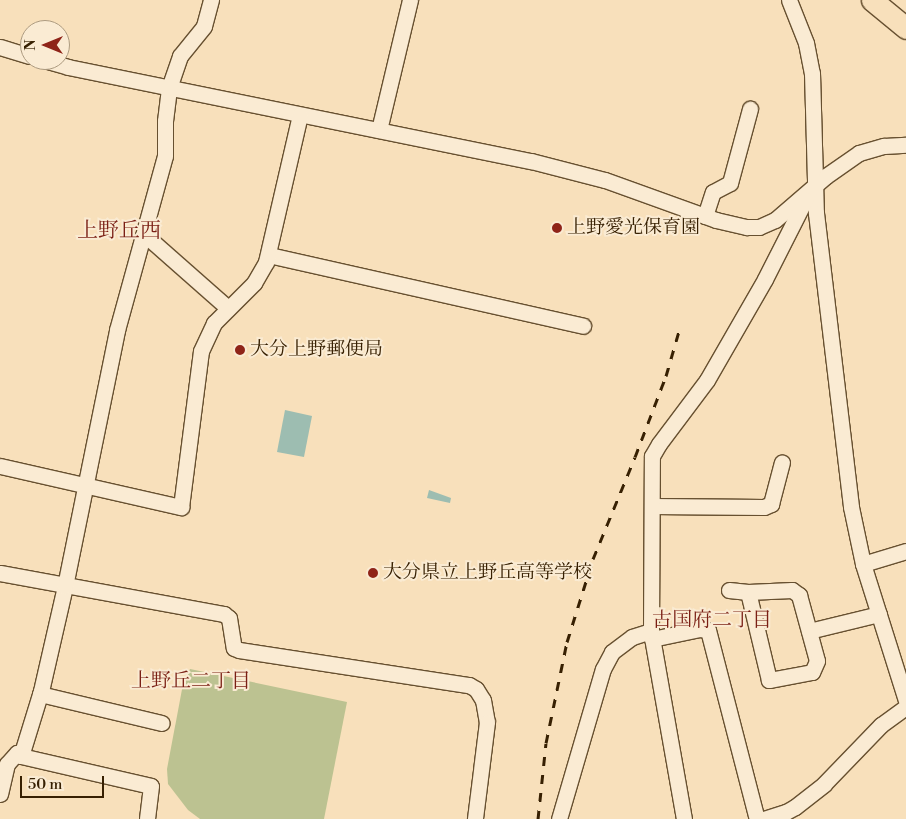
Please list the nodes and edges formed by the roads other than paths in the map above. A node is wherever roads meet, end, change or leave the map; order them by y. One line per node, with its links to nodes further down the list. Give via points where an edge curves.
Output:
1 (211, 0): 9 (street, via 204,26 180,56)
2 (410, 0): 12 (street)
3 (789, 0): 14 (street, via 811,62)
4 (872, 0): 5 (highway)
5 (906, 28)
6 (0, 47): 7 (street)
7 (20, 53)
8 (70, 66): 9 (street)
9 (170, 88): 11 (street); 16 (street, via 165,121 165,156)
10 (750, 109): 15 (street, via 730,183 713,192)
11 (300, 115): 12 (street); 17 (street)
12 (379, 130): 15 (street, via 499,153 605,180)
13 (906, 146): 14 (street, via 875,148 859,154)
14 (816, 184): 15 (street, via 775,220 759,227 736,225); 23 (street, via 796,214 764,279 706,380 655,449 651,464); 25 (street, via 818,230 846,477)
15 (705, 216)
16 (144, 234): 18 (street); 22 (street, via 117,330)
17 (269, 255): 18 (street, via 254,283); 19 (street)
18 (228, 308): 22 (street, via 209,331 201,351 181,507)
19 (583, 326)
20 (782, 462): 23 (street, via 771,504 764,507)
21 (0, 466): 22 (street)
22 (86, 484): 27 (street)
23 (652, 506): 32 (street)
24 (906, 551): 25 (street)
25 (863, 564): 30 (street)
26 (0, 573): 27 (street)
27 (66, 586): 33 (street); 40 (street, via 227,615 232,644 239,650 462,683 476,689 486,707 487,722)
28 (729, 590): 29 (street)
29 (748, 592): 31 (street, via 796,591); 31 (street, via 769,680 812,672 817,661)
30 (879, 614): 31 (street); 34 (street)
31 (809, 631)
32 (651, 635): 41 (street, via 632,637 612,652 603,669); 42 (street); 43 (street, via 708,630)
33 (40, 694): 36 (street); 37 (street)
34 (906, 700)
35 (906, 707): 44 (street, via 881,725 824,784 795,807)
36 (162, 724)
37 (21, 756): 38 (street, via 17,753 8,764); 39 (street, via 151,786)
38 (0, 793)
39 (147, 819)
40 (475, 819)
41 (559, 819)
42 (684, 819)
43 (757, 819)
44 (764, 819)

